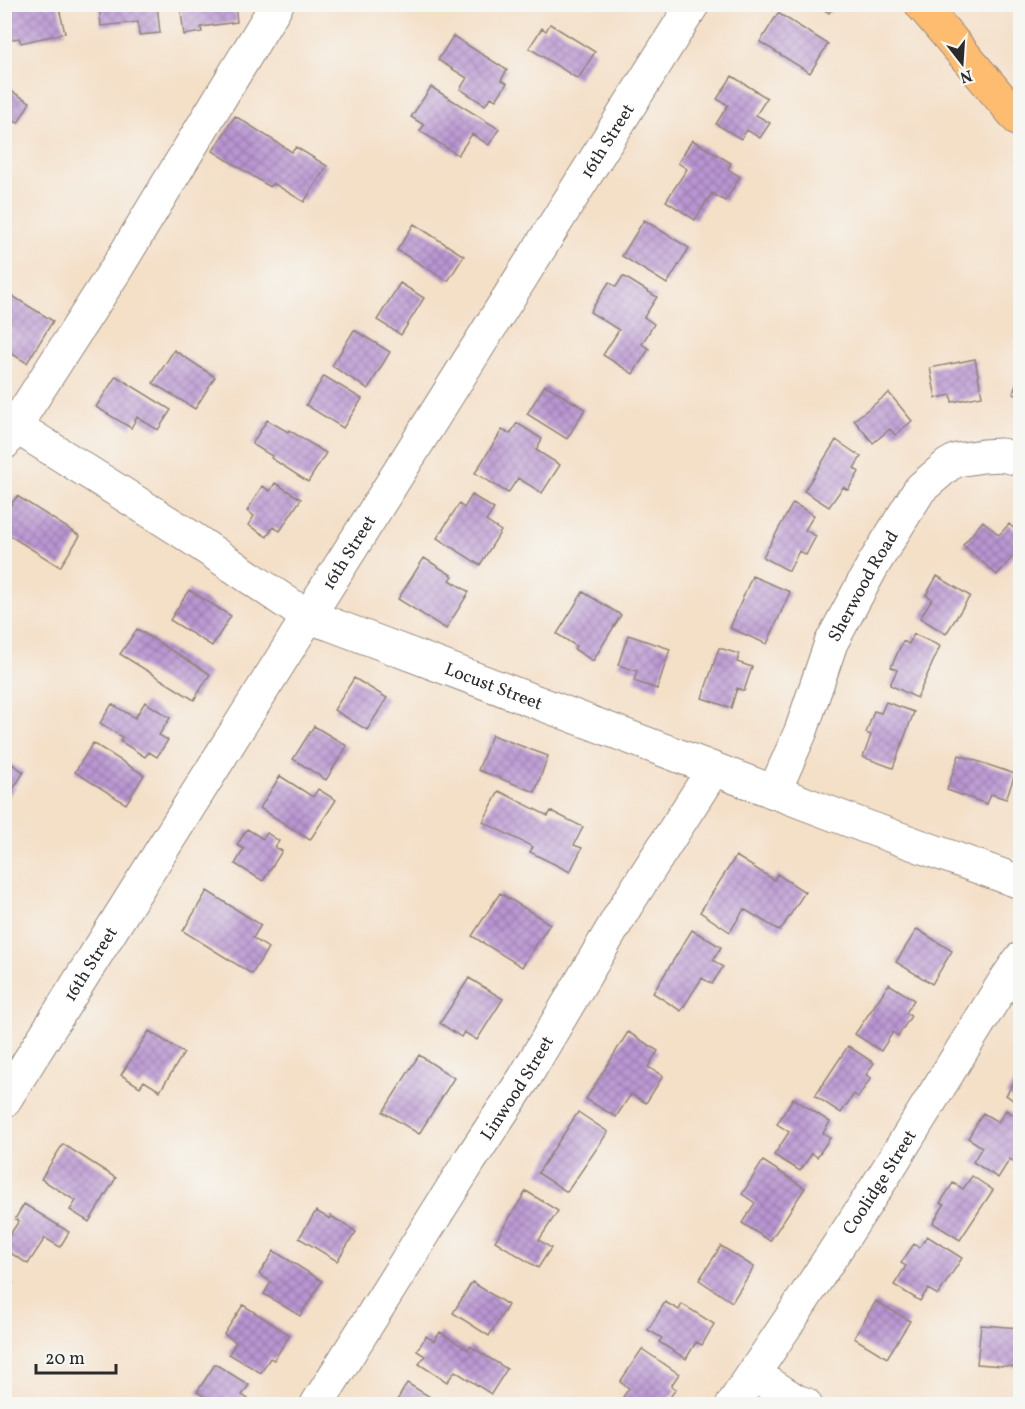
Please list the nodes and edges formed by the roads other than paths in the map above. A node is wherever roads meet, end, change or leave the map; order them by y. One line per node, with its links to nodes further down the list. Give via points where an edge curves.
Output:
1 (277, 4): 5 (street, via 118,266)
2 (693, 4): 7 (street, 16th Street)
3 (921, 4): 4 (highway)
4 (1020, 121)
5 (8, 429): 7 (street, Locust Street, via 180,530)
6 (1020, 459): 9 (street, Sherwood Road, via 1001,455 957,460 920,489 831,643 801,731)
7 (308, 617): 8 (street, Locust Street); 12 (street, 16th Street)
8 (713, 770): 9 (street, Locust Street); 14 (street, Linwood Street, via 627,904 525,1077)
9 (774, 792): 10 (street, Locust Street)
10 (1020, 882)
11 (1020, 959): 13 (street, Coolidge Street)
12 (4, 1101)
13 (754, 1374): 15 (street, Coolidge Street); 16 (street)
14 (316, 1404)
15 (733, 1404)
16 (805, 1404)

